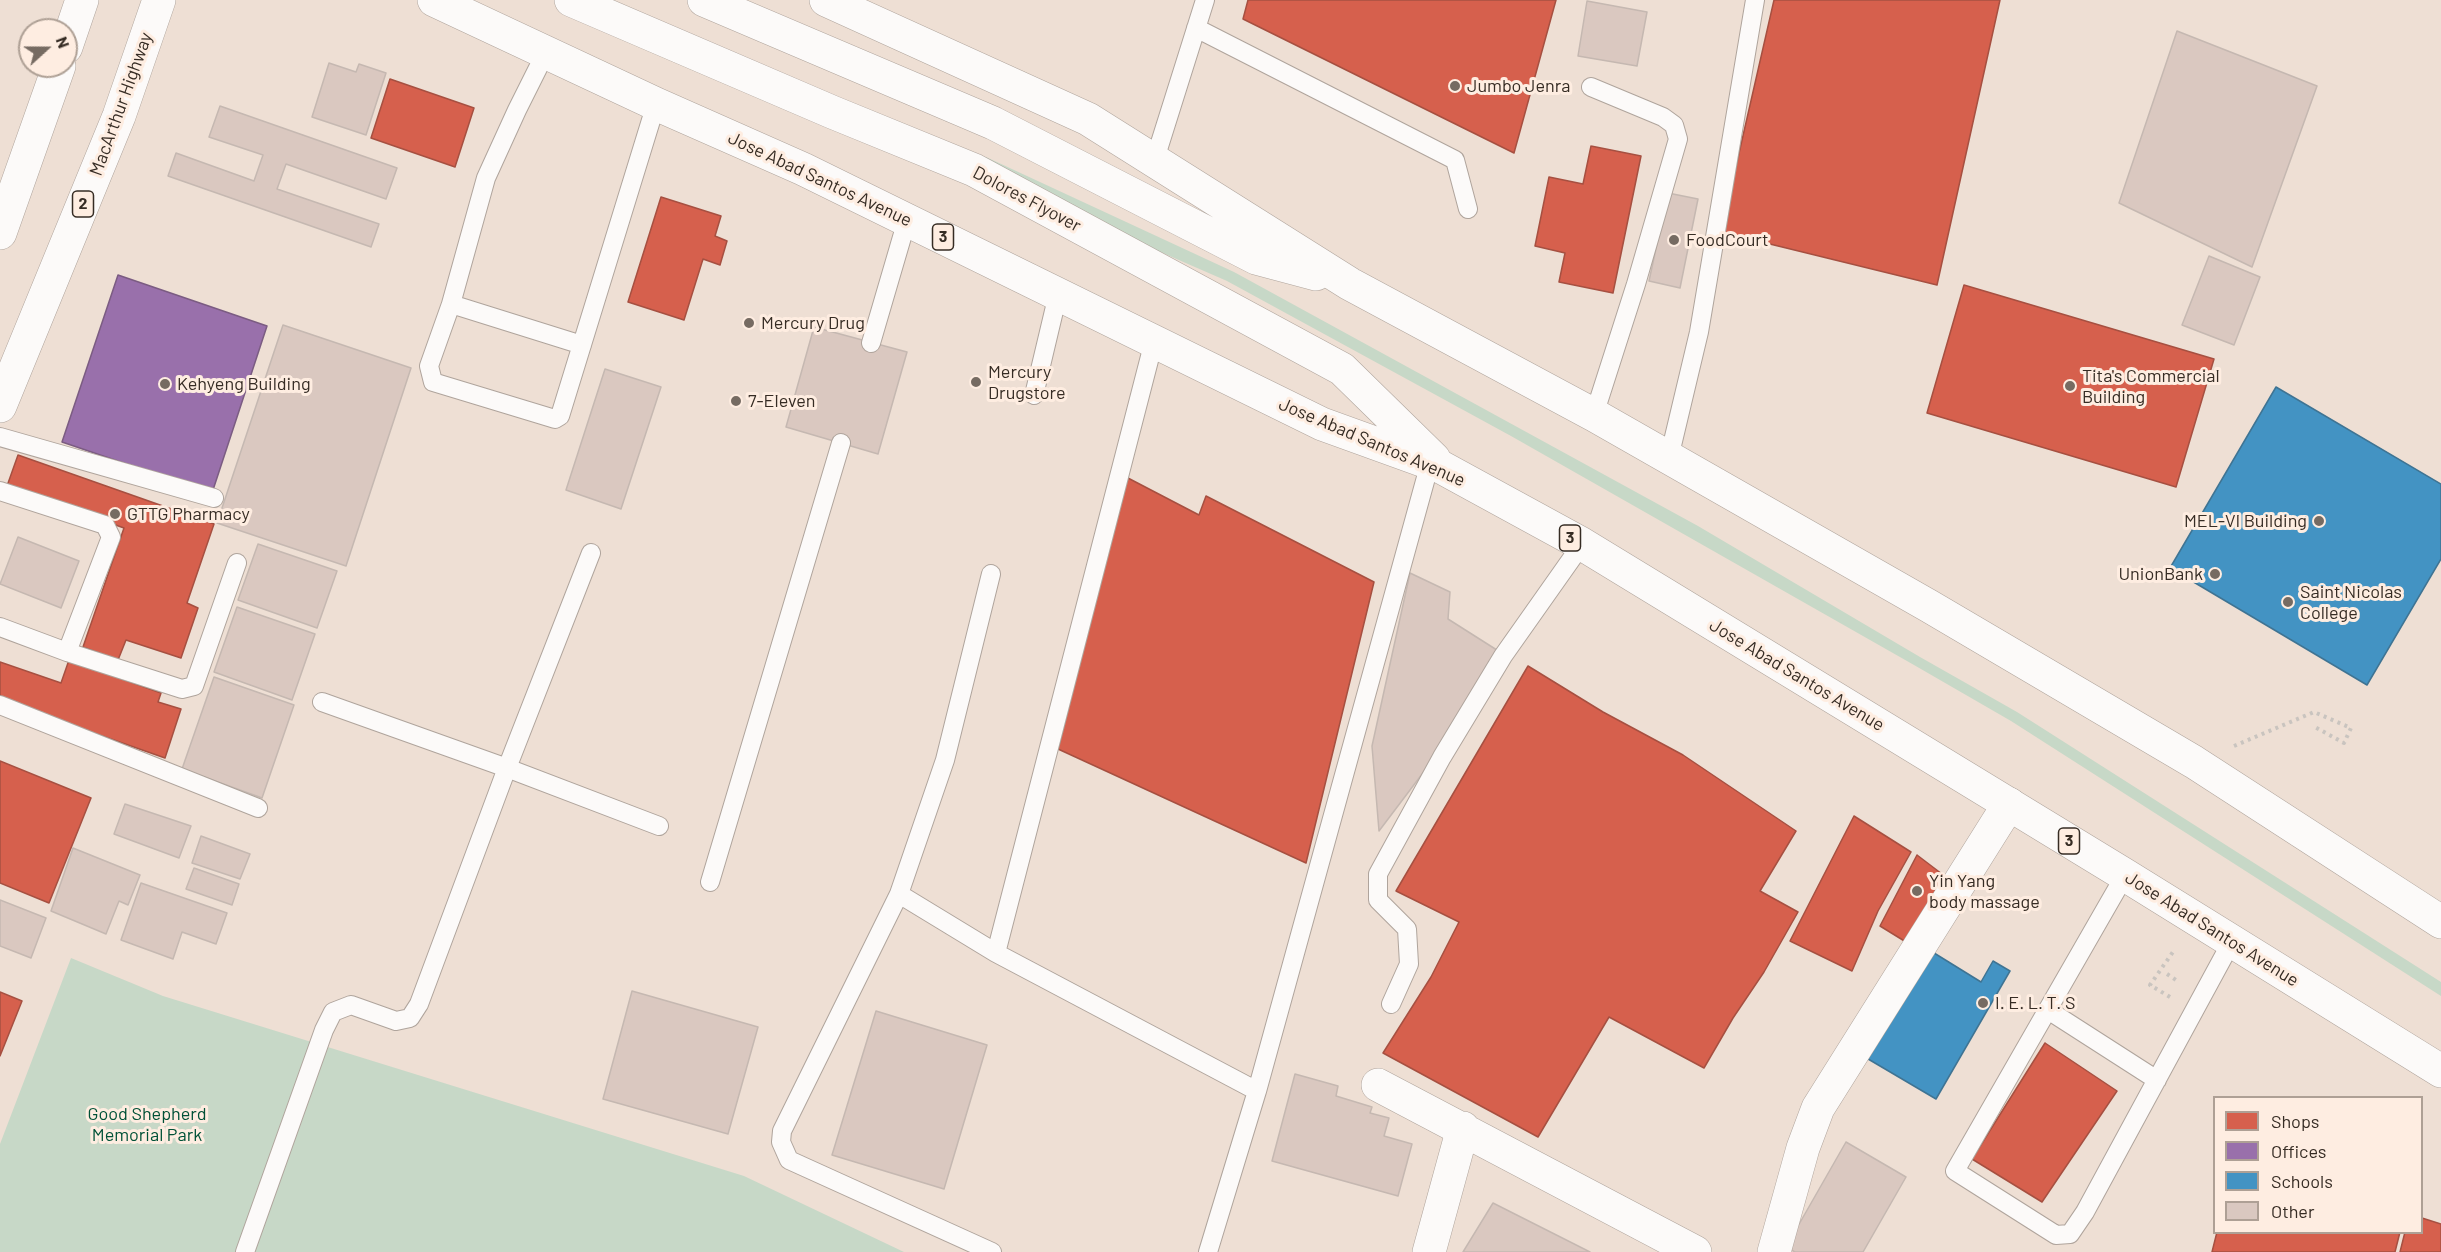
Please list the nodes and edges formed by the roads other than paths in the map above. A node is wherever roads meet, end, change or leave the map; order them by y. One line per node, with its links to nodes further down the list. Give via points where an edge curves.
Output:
1 (82, 0): 9 (main road)
2 (159, 0): 26 (main road, MacArthur Highway / 2, via 119,116)
3 (571, 0): 31 (main road, Dolores Flyover / 3, via 974,170 1342,369)
4 (704, 0): 19 (main road, via 993,123 1256,258)
5 (826, 0): 15 (main road, via 1088,119)
6 (1205, 0): 10 (lane)
7 (1755, 0): 30 (lane, via 1700,332)
8 (431, 2): 11 (main road, Jose Abad Santos Avenue / 3)
9 (76, 18)
10 (1196, 28): 15 (lane); 16 (lane, via 1455,160)
11 (546, 52): 14 (main road, Jose Abad Santos Avenue / 3); 21 (lane, via 486,178)
12 (55, 78): 18 (main road)
13 (1591, 87): 27 (lane, via 1663,117 1674,125 1678,139)
14 (656, 104): 17 (main road, Jose Abad Santos Avenue / 3); 24 (lane)
15 (1155, 159): 19 (main road)
16 (1468, 209)
17 (907, 220): 20 (main road, Jose Abad Santos Avenue / 3); 23 (lane)
18 (0, 233)
19 (1350, 284): 27 (main road)
20 (1058, 294): 22 (main road, Jose Abad Santos Avenue / 3); 25 (lane)
21 (451, 304): 24 (lane); 24 (lane, via 429,366 433,382 555,419 562,412)
22 (1154, 341): 31 (main road, Jose Abad Santos Avenue / 3, via 1322,424); 51 (lane)
23 (871, 343)
24 (582, 345)
25 (1034, 395)
26 (0, 406)
27 (1594, 415): 30 (main road)
28 (0, 437): 33 (lane)
29 (841, 443): 47 (lane)
30 (1669, 458): 49 (main road, via 2194,762)
31 (1436, 465): 34 (main road, Jose Abad Santos Avenue / 3); 57 (lane)
32 (0, 491): 39 (lane, via 105,525 109,530 111,537)
33 (214, 498)
34 (1582, 544): 43 (main road, Jose Abad Santos Avenue / 3); 52 (lane, via 1503,656 1378,874 1378,900 1407,928 1409,964)
35 (591, 553): 42 (lane)
36 (237, 563): 39 (lane, via 194,686 182,689)
37 (991, 574): 48 (lane, via 945,760)
38 (0, 627): 39 (lane)
39 (67, 652)
40 (322, 702): 42 (lane)
41 (0, 705): 44 (lane)
42 (507, 768): 45 (lane); 59 (lane, via 419,1005 410,1018 396,1021 351,1005 333,1012)
43 (2009, 804): 46 (main road, Jose Abad Santos Avenue / 3); 64 (main road, via 1818,1108)
44 (258, 808)
45 (659, 826)
46 (2125, 875): 50 (main road, Jose Abad Santos Avenue / 3); 53 (lane)
47 (710, 882)
48 (899, 894): 51 (lane); 60 (lane, via 782,1131 781,1142 789,1160)
49 (2441, 922)
50 (2232, 941): 54 (main road, Jose Abad Santos Avenue / 3); 55 (lane)
51 (996, 953): 57 (lane)
52 (1391, 1004)
53 (2048, 1010): 55 (lane); 55 (lane, via 1955,1171 2056,1235 2070,1234)
54 (2441, 1071)
55 (2157, 1080)
56 (1378, 1085): 58 (main road)
57 (1257, 1091): 61 (lane)
58 (1463, 1128): 62 (main road); 63 (main road)
59 (245, 1252)
60 (992, 1252)
61 (1208, 1252)
62 (1429, 1252)
63 (1695, 1252)
64 (1774, 1252)

